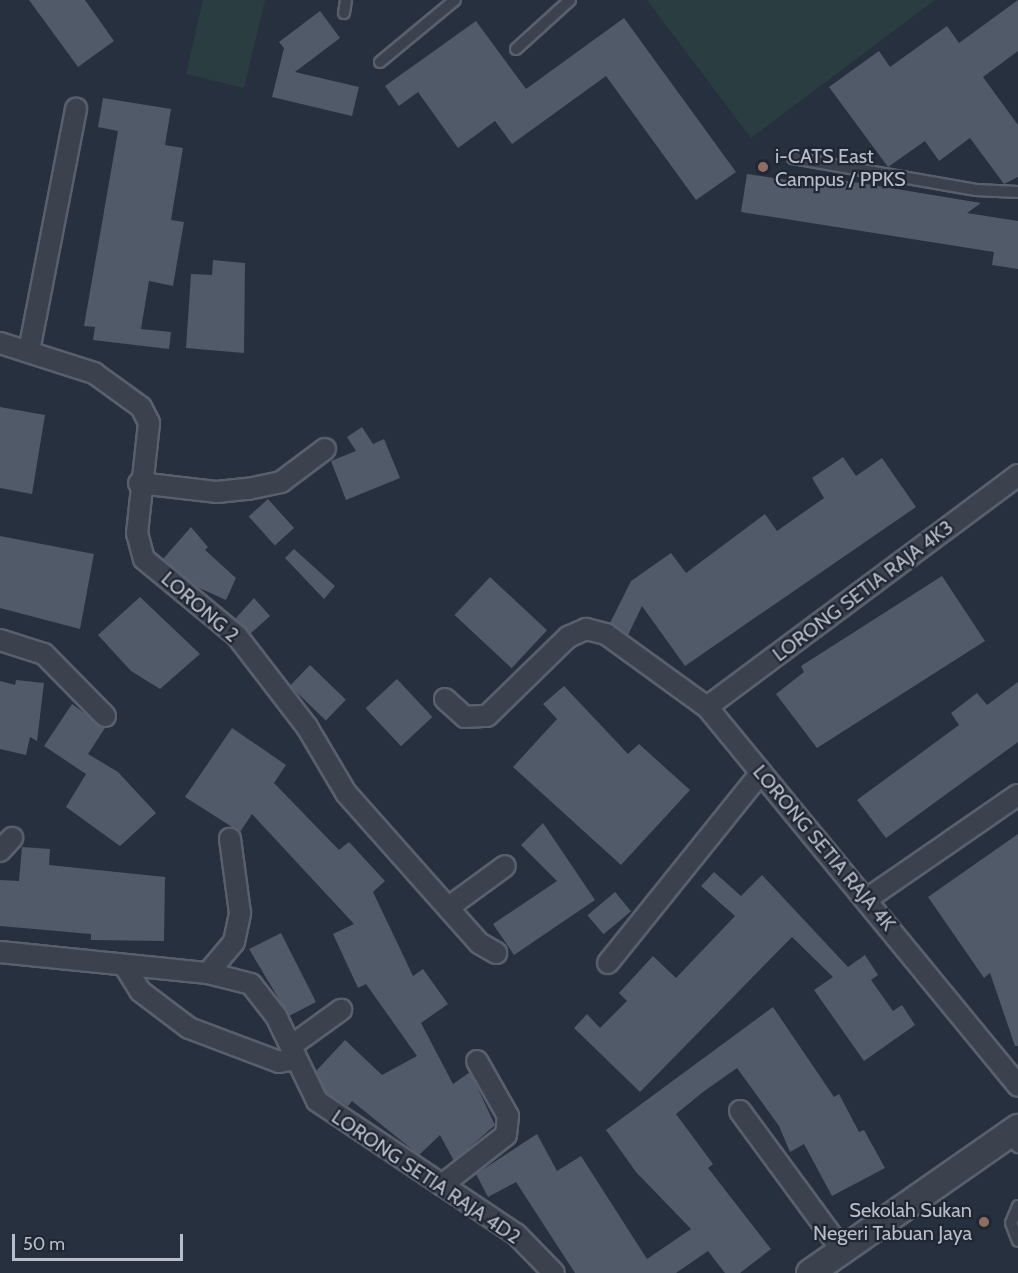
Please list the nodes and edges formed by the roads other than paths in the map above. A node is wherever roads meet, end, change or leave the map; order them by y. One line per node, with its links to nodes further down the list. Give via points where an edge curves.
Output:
1 (346, 0): 4 (lane)
2 (455, 0): 6 (lane)
3 (570, 0): 5 (lane)
4 (344, 13)
5 (516, 49)
6 (380, 62)
7 (76, 109): 11 (street)
8 (793, 158): 9 (lane, via 976,190)
9 (1018, 192)
10 (0, 343): 11 (street, LORONG 2)
11 (29, 351): 14 (street, LORONG 2, via 94,373 141,407 148,423)
12 (325, 449): 14 (street, via 281,482 248,489 217,492)
13 (1018, 475): 17 (street, LORONG SETIA RAJA 4K3)
14 (139, 483): 24 (street, LORONG 2, via 137,533 144,559 237,636 307,727 346,793)
15 (0, 640): 18 (street, via 50,659)
16 (445, 699): 17 (street, LORONG SETIA RAJA 4K, via 465,717 488,716 568,637 586,629 606,634)
17 (707, 707): 19 (street, LORONG SETIA RAJA 4K)
18 (105, 716)
19 (761, 773): 23 (street, LORONG SETIA RAJA 4K); 27 (street)
20 (1018, 795): 23 (street)
21 (230, 838): 29 (street, via 240,913 234,942)
22 (505, 866): 24 (street)
23 (867, 899): 33 (street, LORONG SETIA RAJA 4K)
24 (449, 908): 26 (street, LORONG 2, via 479,942)
25 (0, 952): 28 (street, LORONG SETIA RAJA 4D2)
26 (496, 953)
27 (608, 963)
28 (124, 966): 29 (street, LORONG SETIA RAJA 4D2); 31 (street, via 140,992 189,1028 279,1062)
29 (208, 973): 31 (street, LORONG SETIA RAJA 4D2, via 250,984)
30 (341, 1010): 31 (street)
31 (294, 1052): 36 (street, LORONG SETIA RAJA 4D2, via 317,1101)
32 (477, 1061): 36 (street, via 508,1116 506,1135)
33 (1018, 1086)
34 (740, 1111): 39 (street)
35 (1014, 1137): 39 (street)
36 (442, 1185): 40 (street, LORONG SETIA RAJA 4D2, via 516,1234)
37 (1018, 1206): 38 (lane, via 1011,1223)
38 (1018, 1241)
39 (843, 1251): 41 (street)
40 (554, 1273)
41 (810, 1273)

